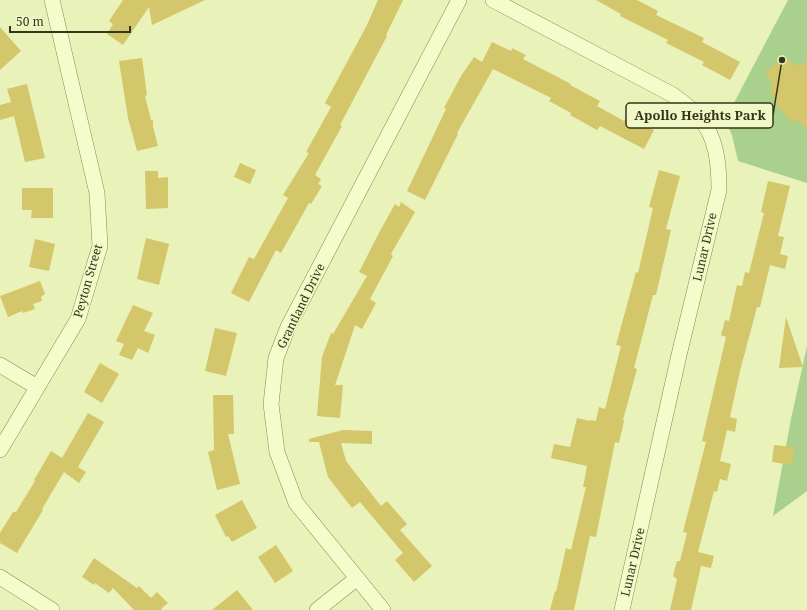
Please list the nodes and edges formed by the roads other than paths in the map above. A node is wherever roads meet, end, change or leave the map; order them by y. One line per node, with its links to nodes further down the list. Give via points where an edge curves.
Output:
1 (52, 0): 5 (street, Peyton Street, via 97,193 100,246 78,319)
2 (459, 0): 8 (street, Grantland Drive, via 288,327 276,358 271,404 277,452 296,504)
3 (493, 0): 12 (street, Lunar Drive, via 673,95 700,118 710,134 717,154 719,190)
4 (0, 365): 5 (street)
5 (38, 387): 6 (street, Peyton Street)
6 (0, 450)
7 (0, 577): 9 (street)
8 (356, 579): 10 (street); 11 (street, Grantland Drive)
9 (52, 610)
10 (317, 610)
11 (382, 610)
12 (622, 610)

